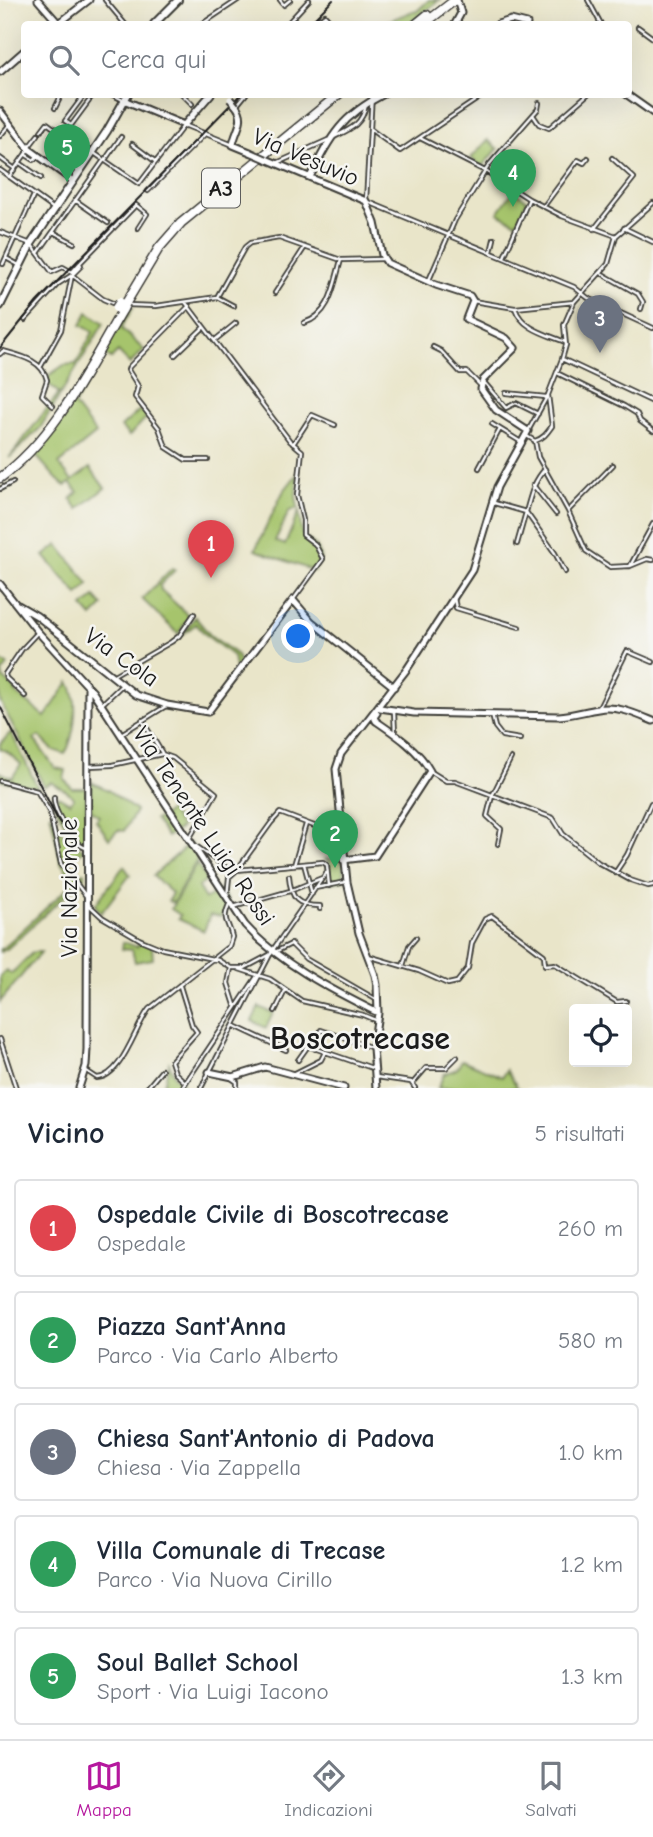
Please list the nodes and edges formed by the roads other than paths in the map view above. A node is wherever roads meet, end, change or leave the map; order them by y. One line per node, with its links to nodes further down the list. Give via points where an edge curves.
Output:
1 (38, 0): 11 (street)
2 (89, 0): 12 (street)
3 (105, 0): 13 (street)
4 (178, 0): 14 (main road)
5 (238, 0): 15 (street)
6 (280, 0): 7 (street, via 284,5)
7 (290, 0)
8 (309, 0): 16 (street)
9 (452, 0): 19 (highway); 20 (highway); 21 (street, via 461,13)
10 (588, 0): 22 (street)
11 (57, 21)
12 (64, 21)
13 (122, 21)
14 (157, 21)
15 (206, 21)
16 (290, 21)
17 (317, 21): 18 (street, via 325,15)
18 (330, 21)
19 (420, 21)
20 (428, 21)
21 (457, 21)
22 (599, 21)
23 (638, 27): 24 (street)
24 (653, 38)
25 (21, 55): 26 (street)
26 (0, 72)
27 (60, 98): 46 (street)
28 (81, 98): 53 (street, via 65,121)
29 (91, 98): 53 (street)
30 (127, 98): 54 (street, Via Vesuvio); 68 (main road)
31 (186, 98): 43 (street)
32 (208, 98): 54 (street)
33 (228, 98): 45 (street, bridge)
34 (243, 98): 45 (street)
35 (325, 98): 126 (highway, A3, via 181,215 154,246)
36 (334, 98): 126 (highway, A3, via 181,223)
37 (372, 98): 44 (street)
38 (373, 98): 51 (street)
39 (479, 98): 62 (street)
40 (583, 98): 49 (street, via 549,128)
41 (632, 98): 48 (street)
42 (539, 103): 49 (street)
43 (192, 104)
44 (366, 104): 50 (street); 63 (street, via 348,116)
45 (236, 106): 66 (street, via 242,115)
46 (55, 108)
47 (0, 111): 52 (street)
48 (652, 112)
49 (533, 115): 79 (street)
50 (362, 118): 51 (street); 63 (street, via 355,127)
51 (371, 121): 55 (street)
52 (10, 124): 60 (street); 67 (street)
53 (71, 125): 59 (street)
54 (184, 125): 57 (street, Via Vesuvio); 74 (street)
55 (370, 129): 62 (street, via 400,151); 89 (street)
56 (41, 131): 59 (street, via 47,123)
57 (205, 134): 66 (street, Via Vesuvio); 85 (street)
58 (38, 135): 67 (street)
59 (64, 135): 64 (street); 68 (street)
60 (0, 136)
61 (121, 137): 73 (street)
62 (420, 138): 79 (street)
63 (330, 139): 76 (street); 82 (street)
64 (58, 143)
65 (132, 144): 74 (street)
66 (233, 145): 76 (street, Via Vesuvio, bridge)
67 (28, 151): 75 (street); 84 (street)
68 (92, 153): 73 (street); 80 (main road)
69 (57, 156): 80 (street)
70 (0, 158): 77 (street)
71 (611, 158): 96 (street, via 634,178)
72 (588, 159): 91 (street, via 584,163 578,160)
73 (104, 160): 74 (street, via 139,184); 88 (street)
74 (156, 162)
75 (20, 163): 77 (street); 83 (street)
76 (277, 163): 82 (street, Via Vesuvio)
77 (15, 169): 81 (street)
78 (0, 170): 81 (street)
79 (485, 171): 87 (street); 99 (street)
80 (79, 172): 84 (main road)
81 (9, 177): 86 (street)
82 (310, 177): 89 (street, Via Vesuvio)
83 (41, 178)
84 (73, 181): 92 (main road)
85 (148, 191)
86 (34, 195): 92 (street); 101 (street)
87 (529, 199): 91 (street); 110 (street)
88 (75, 200): 93 (street); 98 (street)
89 (366, 201): 99 (street, Via Vesuvio); 111 (street)
90 (653, 204): 95 (street)
91 (544, 206): 96 (street)
92 (54, 209): 105 (main road)
93 (108, 223)
94 (138, 228): 113 (street, via 146,214 136,205)
95 (624, 228): 100 (street); 103 (street)
96 (594, 229): 100 (street)
97 (0, 232): 101 (street)
98 (52, 232): 104 (street); 107 (street)
99 (449, 235): 108 (street, Via Vesuvio); 118 (street)
100 (615, 236): 116 (street, via 608,264)
101 (15, 237): 105 (street); 109 (street)
102 (494, 239): 108 (street)
103 (653, 242)
104 (74, 243)
105 (31, 244): 107 (street); 125 (main road)
106 (305, 247): 112 (street); 119 (street); 121 (street, via 279,238 250,243)
107 (38, 253): 113 (street, via 52,272 64,267 71,272)
108 (491, 253): 110 (street, Via Vesuvio)
109 (6, 258): 114 (street); 115 (street)
110 (504, 258): 120 (street, Via Vesuvio)
111 (383, 259): 112 (street); 122 (street)
112 (341, 260): 133 (street, via 329,304)
113 (80, 263): 117 (street)
114 (3, 264)
115 (17, 264)
116 (600, 273): 120 (street); 130 (street, via 638,294)
117 (72, 275): 123 (street, via 114,304 147,307); 131 (street); 142 (street, via 61,330)
118 (429, 280)
119 (275, 293)
120 (580, 293): 124 (street); 135 (street, Via Vesuvio)
121 (217, 298): 123 (street); 128 (street)
122 (473, 301): 129 (street); 144 (street, via 466,320 506,338 515,348)
123 (186, 302): 127 (street)
124 (574, 302): 129 (street); 137 (street, via 564,323)
125 (0, 306)
126 (121, 306): 162 (highway, A3, via 47,424); 163 (highway, A3, via 52,427)
127 (188, 306): 134 (street); 158 (street, via 128,370 138,386 135,397 159,428 166,447 186,460)
128 (234, 306)
129 (515, 308): 137 (street, via 527,326)
130 (641, 309)
131 (25, 320)
132 (236, 323): 136 (street)
133 (304, 323)
134 (204, 327): 136 (street); 140 (street)
135 (653, 328)
136 (215, 340): 157 (street)
137 (566, 342): 141 (street)
138 (433, 347): 144 (street, via 460,372)
139 (0, 354): 142 (street, via 21,356)
140 (175, 355)
141 (562, 359): 143 (street); 147 (street)
142 (41, 366): 148 (street, via 47,380 42,395)
143 (556, 373): 146 (street); 153 (street, via 624,406)
144 (481, 383): 149 (street, via 506,408 516,403); 154 (street, via 496,410)
145 (506, 393): 146 (street)
146 (547, 396): 149 (street); 155 (street, via 552,426)
147 (653, 402)
148 (53, 406)
149 (538, 414): 154 (street)
150 (492, 424): 152 (street)
151 (335, 425): 157 (street, via 312,415)
152 (500, 429): 156 (street); 160 (street)
153 (653, 431)
154 (527, 433): 155 (street); 156 (street)
155 (535, 441): 161 (street)
156 (521, 442): 167 (street)
157 (293, 444): 178 (street, via 302,451 297,495 303,535 323,559)
158 (208, 460)
159 (613, 465): 168 (street)
160 (479, 468)
161 (545, 469): 165 (street); 168 (street)
162 (0, 471)
163 (0, 478)
164 (13, 482): 166 (street)
165 (533, 485): 169 (street); 170 (street)
166 (0, 489)
167 (492, 502): 169 (street); 177 (street, via 474,566)
168 (568, 511): 174 (street, via 586,551 608,566)
169 (526, 512): 172 (street); 175 (street)
170 (556, 514)
171 (653, 524): 174 (street)
172 (517, 544)
173 (652, 559): 174 (street)
174 (630, 566)
175 (565, 572)
176 (0, 584): 179 (street, Via Tenente Luigi Rossi)
177 (454, 598): 181 (street, via 456,608); 187 (street)
178 (293, 600): 187 (street, via 312,621); 190 (street, Via Cola, via 208,712)
179 (13, 602): 182 (street, Via Tenente Luigi Rossi); 184 (street, Via Cola)
180 (194, 614): 184 (street, via 179,636)
181 (519, 627)
182 (38, 632): 186 (street, Via Tenente Luigi Rossi); 188 (street, via 5,674)
183 (653, 662): 192 (street, via 627,651)
184 (112, 677): 185 (street, Via Cola)
185 (123, 684): 189 (street); 190 (street, Via Cola, via 147,700)
186 (88, 687): 189 (street, Via Tenente Luigi Rossi); 205 (street, Via Nazionale)
187 (394, 687): 191 (street); 201 (street)
188 (25, 696)
189 (102, 704): 198 (street, Via Tenente Luigi Rossi)
190 (167, 705): 196 (street)
191 (380, 708): 193 (street); 195 (street)
192 (598, 708): 194 (street, via 579,715); 197 (street, via 622,709)
193 (394, 711): 194 (street); 199 (street)
194 (492, 715): 200 (street, via 502,736)
195 (374, 718): 199 (street); 201 (street)
196 (142, 720): 198 (street); 202 (street)
197 (653, 721)
198 (121, 734): 204 (street, Via Tenente Luigi Rossi)
199 (395, 734): 206 (street)
200 (520, 739)
201 (351, 743): 212 (street, via 341,754 337,769)
202 (162, 754): 204 (street); 213 (street, via 216,793)
203 (511, 758): 208 (street)
204 (138, 761): 205 (street); 213 (street, Via Tenente Luigi Rossi)
205 (88, 766): 216 (street, Via Nazionale)
206 (430, 771): 208 (street); 217 (street, via 375,856)
207 (0, 781): 233 (street, via 37,792 50,813 61,864)
208 (492, 796): 214 (street, via 488,816 501,830); 223 (street, via 553,818 569,840)
209 (54, 797): 216 (street, via 53,804 67,829)
210 (651, 803): 223 (street)
211 (306, 824): 212 (street); 219 (street); 220 (street, via 280,813)
212 (343, 837): 217 (street)
213 (189, 839): 215 (street, Via Tenente Luigi Rossi)
214 (498, 844)
215 (193, 845): 221 (street); 234 (street, Via Tenente Luigi Rossi)
216 (87, 848): 233 (street, Via Nazionale)
217 (343, 860): 226 (street)
218 (304, 864): 219 (street); 222 (street, via 323,862); 227 (street)
219 (294, 865): 220 (street)
220 (237, 870): 221 (street)
221 (232, 872): 234 (street)
222 (326, 873): 225 (street); 229 (street)
223 (615, 873): 228 (street)
224 (289, 876): 231 (street)
225 (322, 878): 227 (street); 230 (street)
226 (346, 881): 229 (street); 239 (street)
227 (309, 883): 231 (street); 232 (street)
228 (653, 885)
229 (329, 886): 230 (street)
230 (315, 888): 232 (street)
231 (290, 891): 234 (street); 235 (street)
232 (312, 894): 235 (street)
233 (87, 901): 240 (street, via 102,917 154,946); 263 (street, Via Nazionale)
234 (230, 902): 238 (street, Via Tenente Luigi Rossi); 240 (street, via 224,922 232,937)
235 (305, 905): 236 (street); 238 (street)
236 (320, 909)
237 (416, 938): 241 (street)
238 (272, 953): 243 (street); 244 (street); 247 (street, via 291,944 306,959); 251 (street, Via Tenente Luigi Rossi)
239 (368, 956): 241 (street); 247 (street)
240 (214, 959): 242 (street); 245 (street)
241 (403, 966): 248 (street, via 448,984 457,982 468,968 472,943 485,919 492,916 544,955 544,964 555,964 613,1000)
242 (231, 968): 243 (street); 249 (street, via 228,983)
243 (239, 969): 244 (street)
244 (259, 975): 246 (street); 249 (street); 252 (street)
245 (180, 986): 263 (street, via 139,1021 129,1050 106,1076 97,1078); 269 (street, via 197,1032 171,1061)
246 (285, 990): 250 (street); 253 (street, via 302,1001)
247 (378, 1000): 251 (street)
248 (626, 1001)
249 (235, 1008): 252 (street); 269 (street)
250 (275, 1012)
251 (378, 1013): 253 (street)
252 (238, 1020): 254 (street)
253 (377, 1021): 256 (street)
254 (234, 1025): 258 (street); 265 (street)
255 (0, 1039): 271 (street)
256 (373, 1048): 257 (street, via 321,1030); 262 (street)
257 (315, 1049): 259 (street); 261 (street, via 308,1046)
258 (286, 1050)
259 (325, 1052): 262 (street); 266 (street, via 321,1060)
260 (457, 1056): 270 (street, via 446,1068 426,1068)
261 (298, 1060)
262 (374, 1069): 268 (street)
263 (85, 1070): 272 (street, Via Nazionale)
264 (162, 1070): 273 (street)
265 (209, 1072): 267 (street); 275 (street)
266 (294, 1074): 267 (street, via 265,1067); 277 (street)
267 (230, 1077): 276 (street)
268 (376, 1077): 270 (street); 278 (street)
269 (185, 1082): 274 (street)
270 (414, 1086)
271 (16, 1088)
272 (79, 1088)
273 (147, 1088)
274 (182, 1088)
275 (201, 1088)
276 (237, 1088)
277 (344, 1088)
278 (376, 1088)

